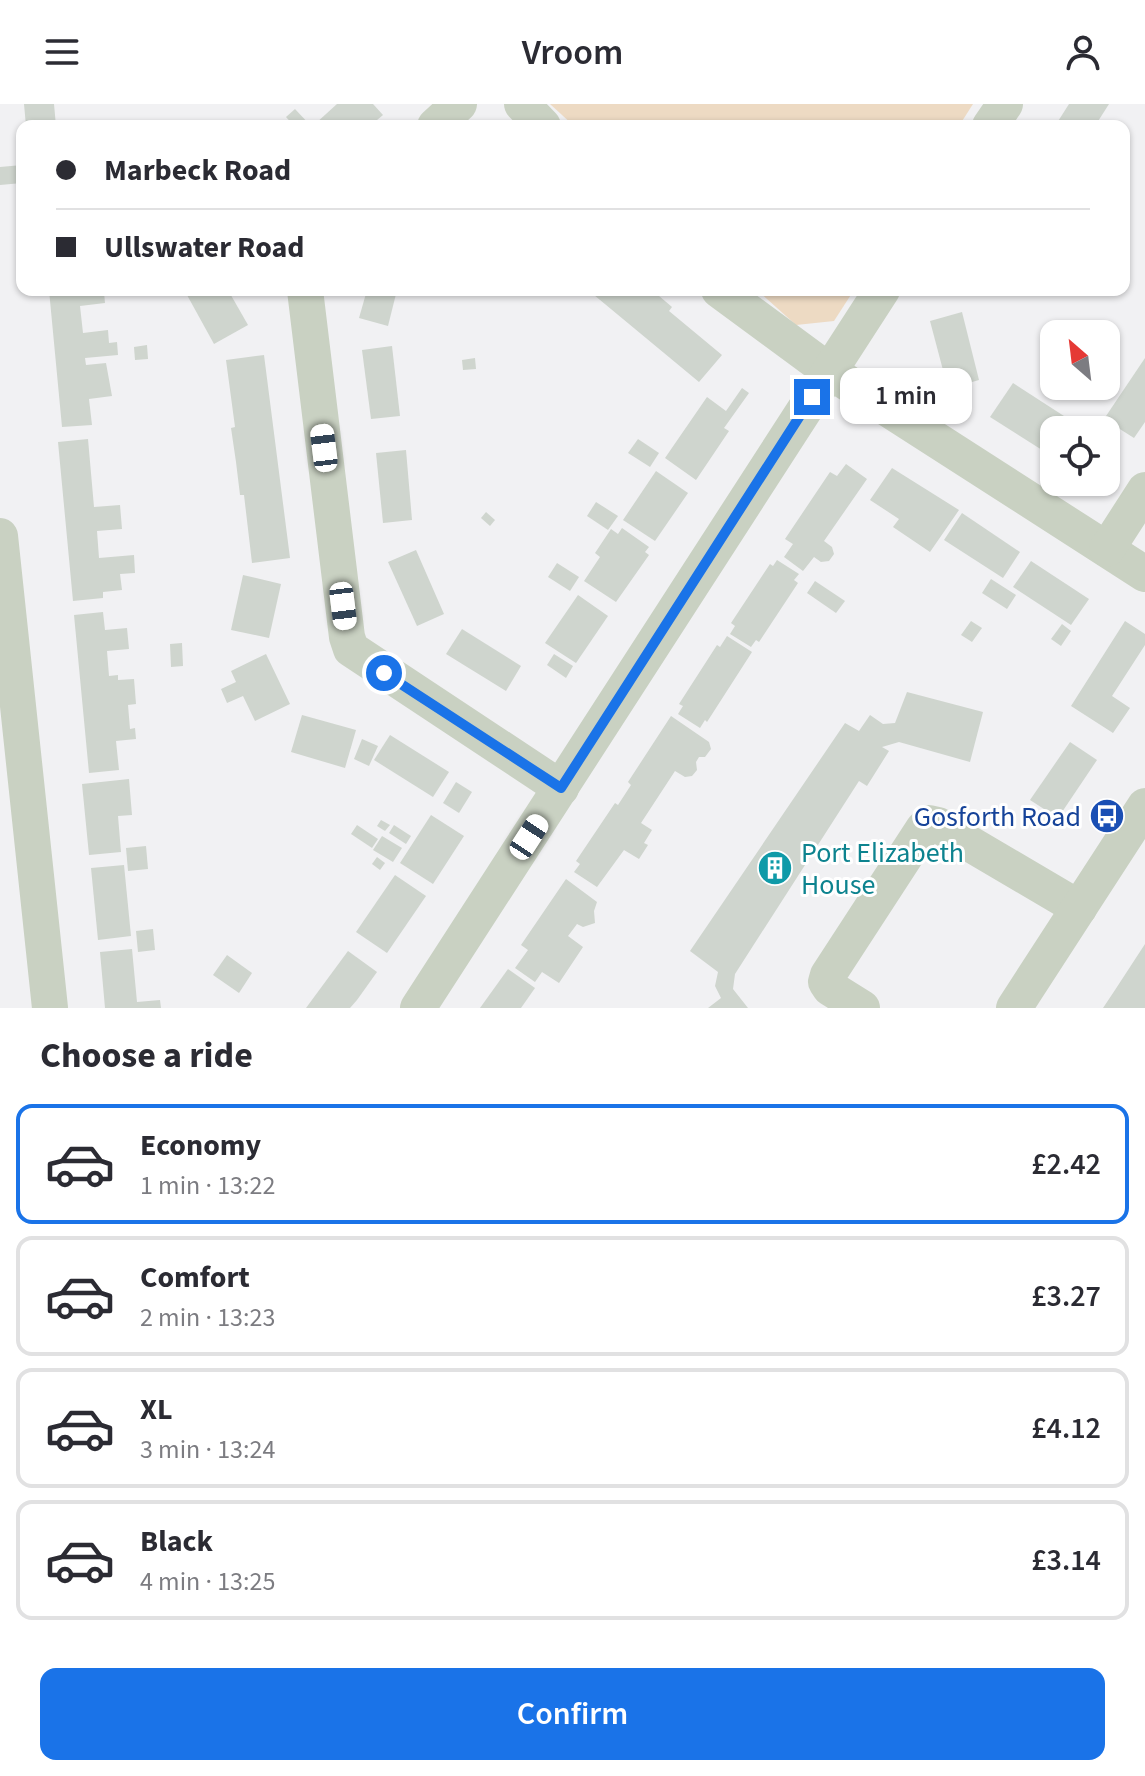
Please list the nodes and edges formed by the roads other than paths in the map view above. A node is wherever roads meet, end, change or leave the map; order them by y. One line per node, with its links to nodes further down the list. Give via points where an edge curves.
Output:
1 (459, 104): 3 (street)
2 (522, 104): 4 (street)
3 (442, 120)
4 (537, 120)
5 (306, 296): 13 (street, via 351,649)
6 (727, 296): 8 (street)
7 (878, 296): 8 (street)
8 (829, 371): 11 (street); 13 (street)
9 (1145, 490): 11 (street)
10 (0, 536): 16 (street)
11 (1107, 549): 12 (street)
12 (1145, 574)
13 (561, 788): 17 (street)
14 (1145, 806): 15 (street)
15 (1079, 908): 18 (street, via 929,823 828,975 830,988); 19 (street)
16 (50, 1008)
17 (418, 1008)
18 (862, 1008)
19 (1014, 1008)

